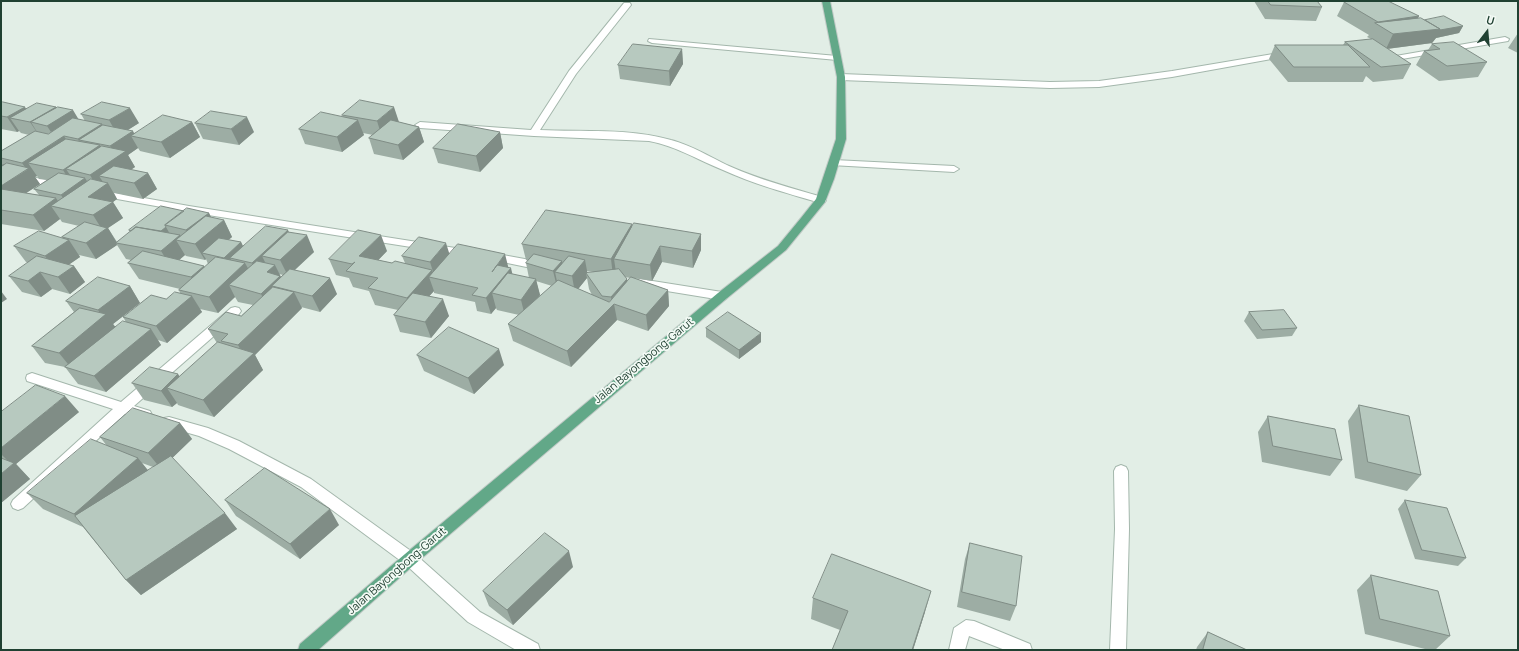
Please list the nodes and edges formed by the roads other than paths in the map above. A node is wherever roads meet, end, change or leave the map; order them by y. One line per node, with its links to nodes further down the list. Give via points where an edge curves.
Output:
1 (826, 1): 7 (main road, Jalan Bayongbong-Garut)
2 (627, 5): 10 (street, via 572,73)
3 (1505, 39): 6 (street, via 1390,59)
4 (652, 41): 7 (street)
5 (1291, 53): 8 (street, via 1099,84)
6 (1380, 57)
7 (837, 58): 8 (main road, Jalan Bayongbong-Garut)
8 (841, 77): 11 (main road, Jalan Bayongbong-Garut, via 841,139)
9 (420, 125): 10 (street)
10 (534, 134): 16 (street, via 630,136 658,140 694,152 764,183)
11 (834, 163): 12 (street); 16 (main road, Jalan Bayongbong-Garut)
12 (954, 169)
13 (1, 175): 14 (street)
14 (68, 187)
15 (91, 191): 17 (street)
16 (820, 200): 19 (main road, Jalan Bayongbong-Garut, via 782,248)
17 (553, 268)
18 (629, 282): 19 (street)
19 (722, 296): 25 (main road, Jalan Bayongbong-Garut)
20 (235, 311): 22 (street)
21 (32, 378): 22 (street)
22 (123, 408): 24 (street); 25 (street, via 203,432 234,445 306,483)
23 (1121, 471): 30 (street)
24 (18, 504)
25 (410, 558): 26 (main road, Jalan Bayongbong-Garut); 27 (street, via 474,617)
26 (306, 650)
27 (532, 650)
28 (957, 650): 29 (street, via 960,633 966,628)
29 (1024, 650)
30 (1118, 650)

